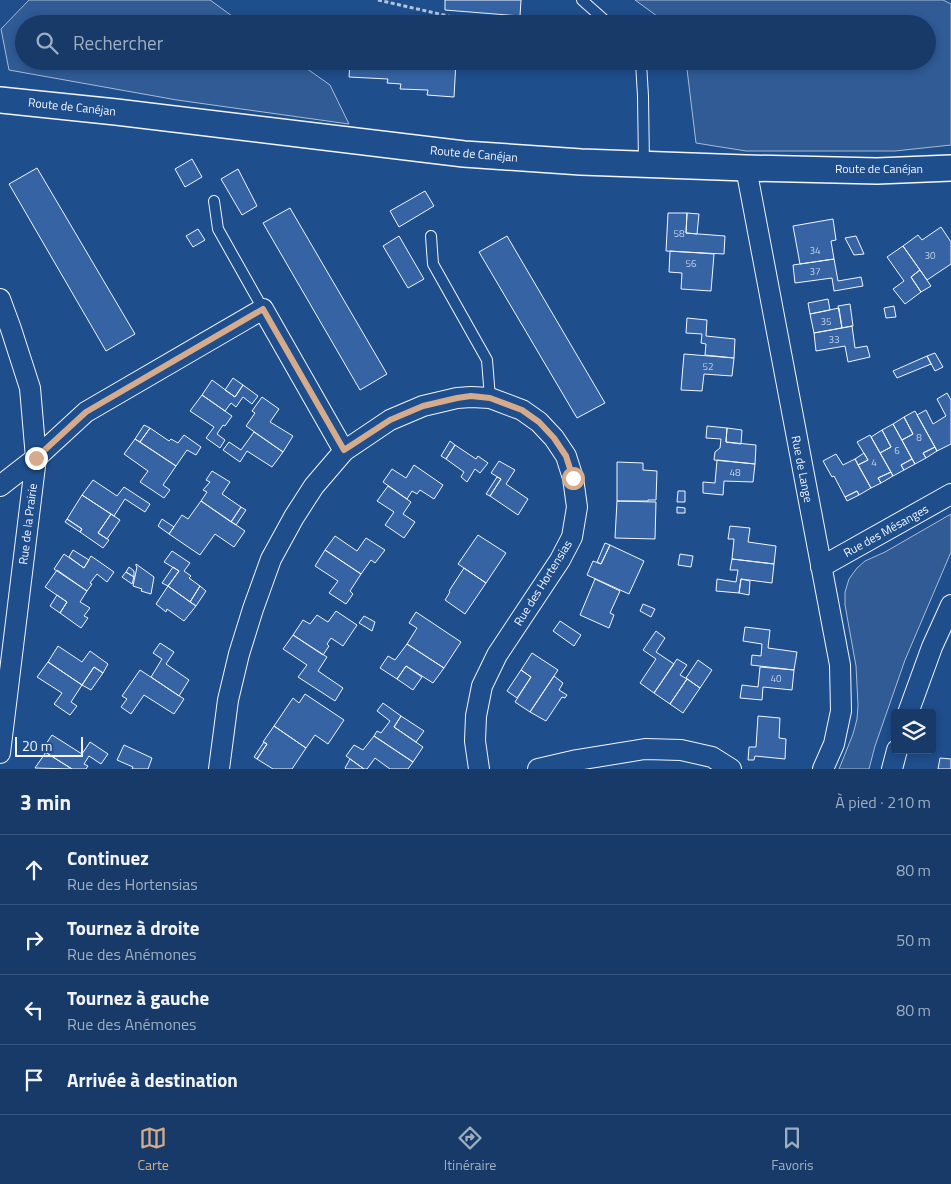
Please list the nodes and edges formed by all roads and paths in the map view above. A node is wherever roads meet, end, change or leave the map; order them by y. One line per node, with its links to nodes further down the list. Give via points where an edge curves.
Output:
1 (378, 0): 4 (path)
2 (406, 0): 4 (path)
3 (582, 0): 6 (lane)
4 (406, 6): 5 (path)
5 (444, 15)
6 (599, 15)
7 (640, 70): 9 (lane)
8 (0, 100): 9 (street, Route de Canéjan, via 464,154)
9 (644, 164): 10 (street, Route de Canéjan)
10 (746, 168): 11 (street, Route de Canéjan, via 877,171); 21 (street, Rue de Lange)
11 (951, 168)
12 (214, 201): 15 (lane, via 218,229)
13 (431, 236): 16 (lane, via 433,264 486,360)
14 (0, 299): 18 (street, Rue de la Prairie, via 30,388)
15 (263, 309): 17 (street); 18 (street, via 86,412)
16 (490, 398): 17 (street, Rue des Hortensias, via 471,396 423,406 390,420); 27 (street, Rue des Hortensias, via 522,410 554,438 566,456 577,507 572,537 560,560 497,655 482,686 475,741)
17 (344, 450): 26 (street, Rue des Hortensias, via 314,486 271,559 253,608 228,700)
18 (36, 458): 19 (street); 24 (street, Rue de la Prairie)
19 (0, 486)
20 (951, 494): 21 (street, Rue des Mésanges)
21 (821, 567): 30 (street, Rue de Lange, via 840,665 841,711 834,744)
22 (951, 605): 23 (street)
23 (909, 709)
24 (0, 753)
25 (896, 754): 31 (street)
26 (220, 769)
27 (479, 769)
28 (538, 769): 29 (street, via 645,749 681,750 712,757)
29 (731, 769)
30 (823, 769)
31 (892, 769)

